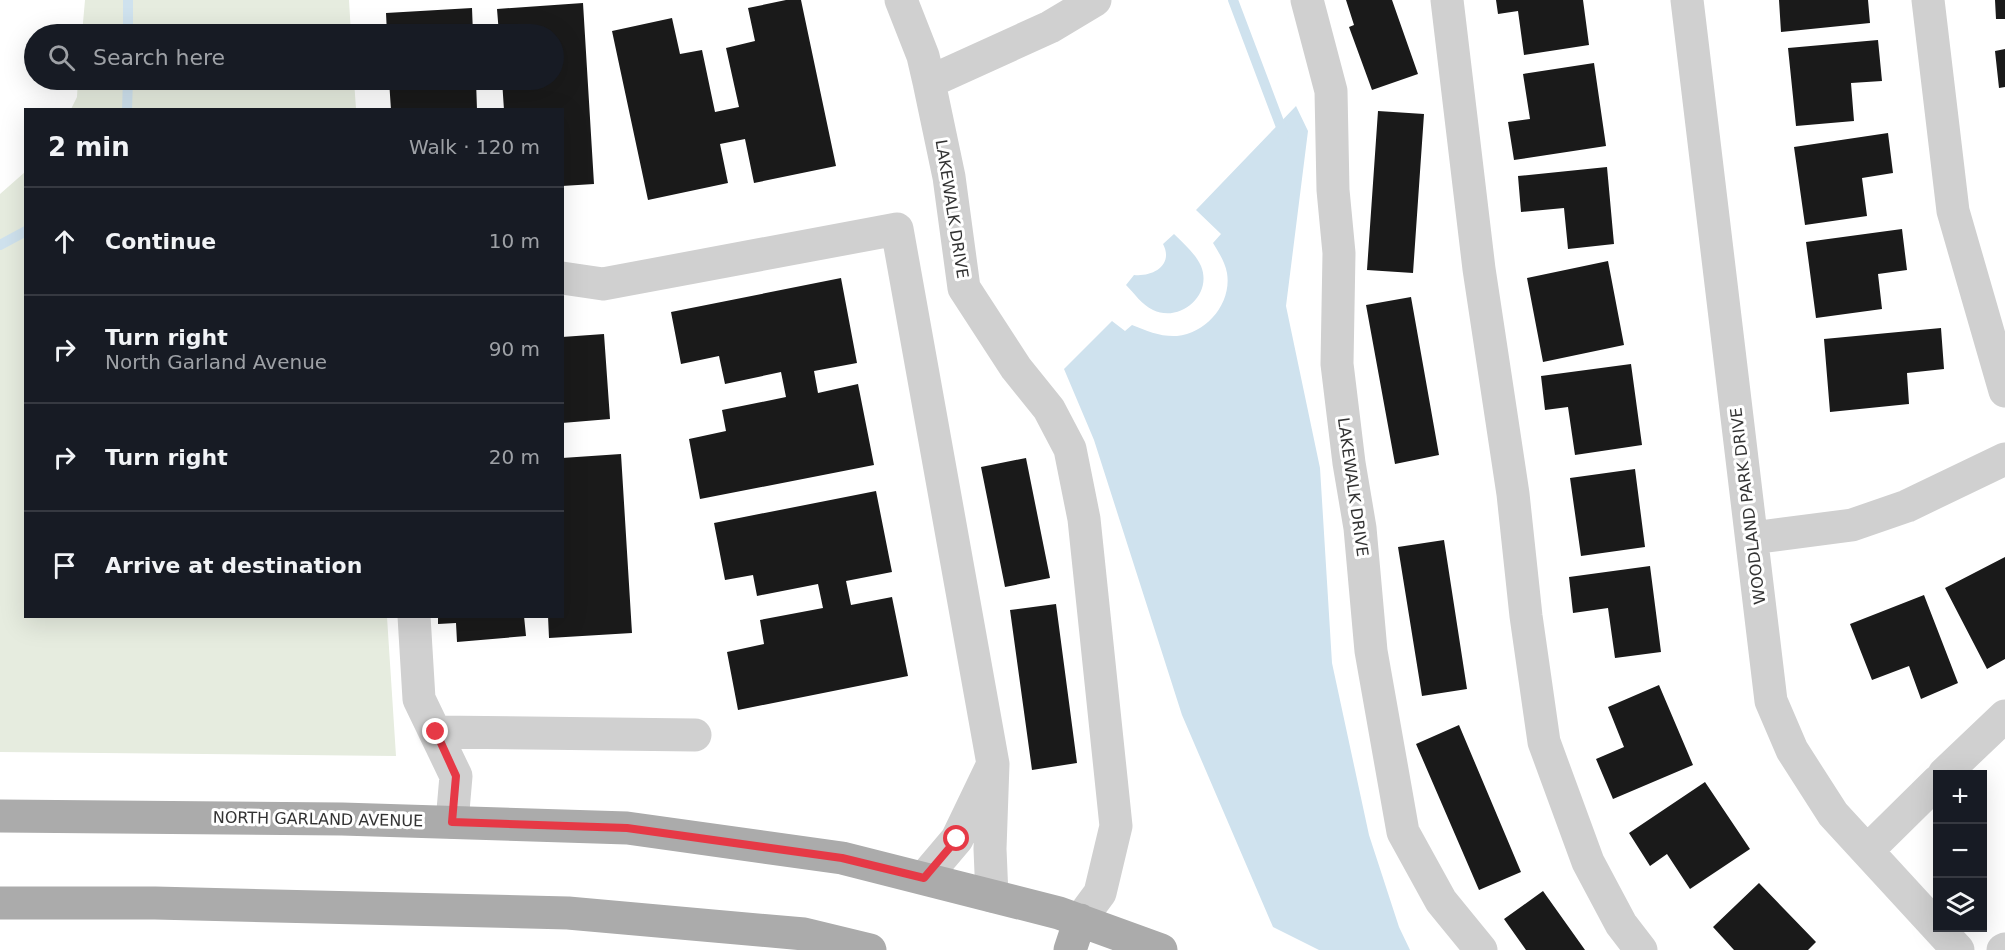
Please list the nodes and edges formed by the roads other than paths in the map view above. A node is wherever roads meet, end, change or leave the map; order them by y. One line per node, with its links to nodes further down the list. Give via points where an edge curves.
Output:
1 (901, 0): 8 (street, LAKEWALK DRIVE)
2 (1095, 0): 7 (street)
3 (1307, 0): 29 (street, LAKEWALK DRIVE, via 1331,91 1339,253 1337,364 1360,528 1371,651 1403,832 1441,901)
4 (1447, 0): 30 (street, via 1479,269 1544,742 1588,862 1621,924)
5 (1688, 0): 12 (street, WOODLAND PARK DRIVE)
6 (1928, 0): 10 (street, via 1953,211)
7 (1048, 14): 8 (street)
8 (929, 82): 26 (street, LAKEWALK DRIVE, via 949,177 964,288 1016,368 1049,409 1070,449 1083,519 1116,826 1100,893)
9 (564, 278): 17 (street, via 603,284 897,230)
10 (2005, 391)
11 (2005, 459): 12 (street, via 1907,506 1852,525)
12 (1752, 538): 22 (street, WOODLAND PARK DRIVE, via 1771,701 1792,750 1833,814)
13 (414, 618): 15 (street, via 419,699)
14 (2005, 716): 18 (street)
15 (436, 732): 16 (street); 21 (street, via 456,776)
16 (695, 735)
17 (993, 764): 23 (street, via 957,839); 24 (street)
18 (1948, 770)
19 (1933, 786): 22 (street)
20 (0, 816): 21 (main road, NORTH GARLAND AVENUE)
21 (452, 822): 23 (main road, NORTH GARLAND AVENUE, via 627,828 842,858)
22 (1867, 851): 31 (street, WOODLAND PARK DRIVE)
23 (924, 878): 24 (main road, NORTH GARLAND AVENUE)
24 (992, 896): 26 (main road, NORTH GARLAND AVENUE, via 1059,913)
25 (0, 903): 27 (main road, via 568,913 804,934)
26 (1075, 935): 28 (main road, NORTH GARLAND AVENUE)
27 (870, 950)
28 (1161, 950)
29 (1481, 950)
30 (1641, 950)
31 (1958, 950)

